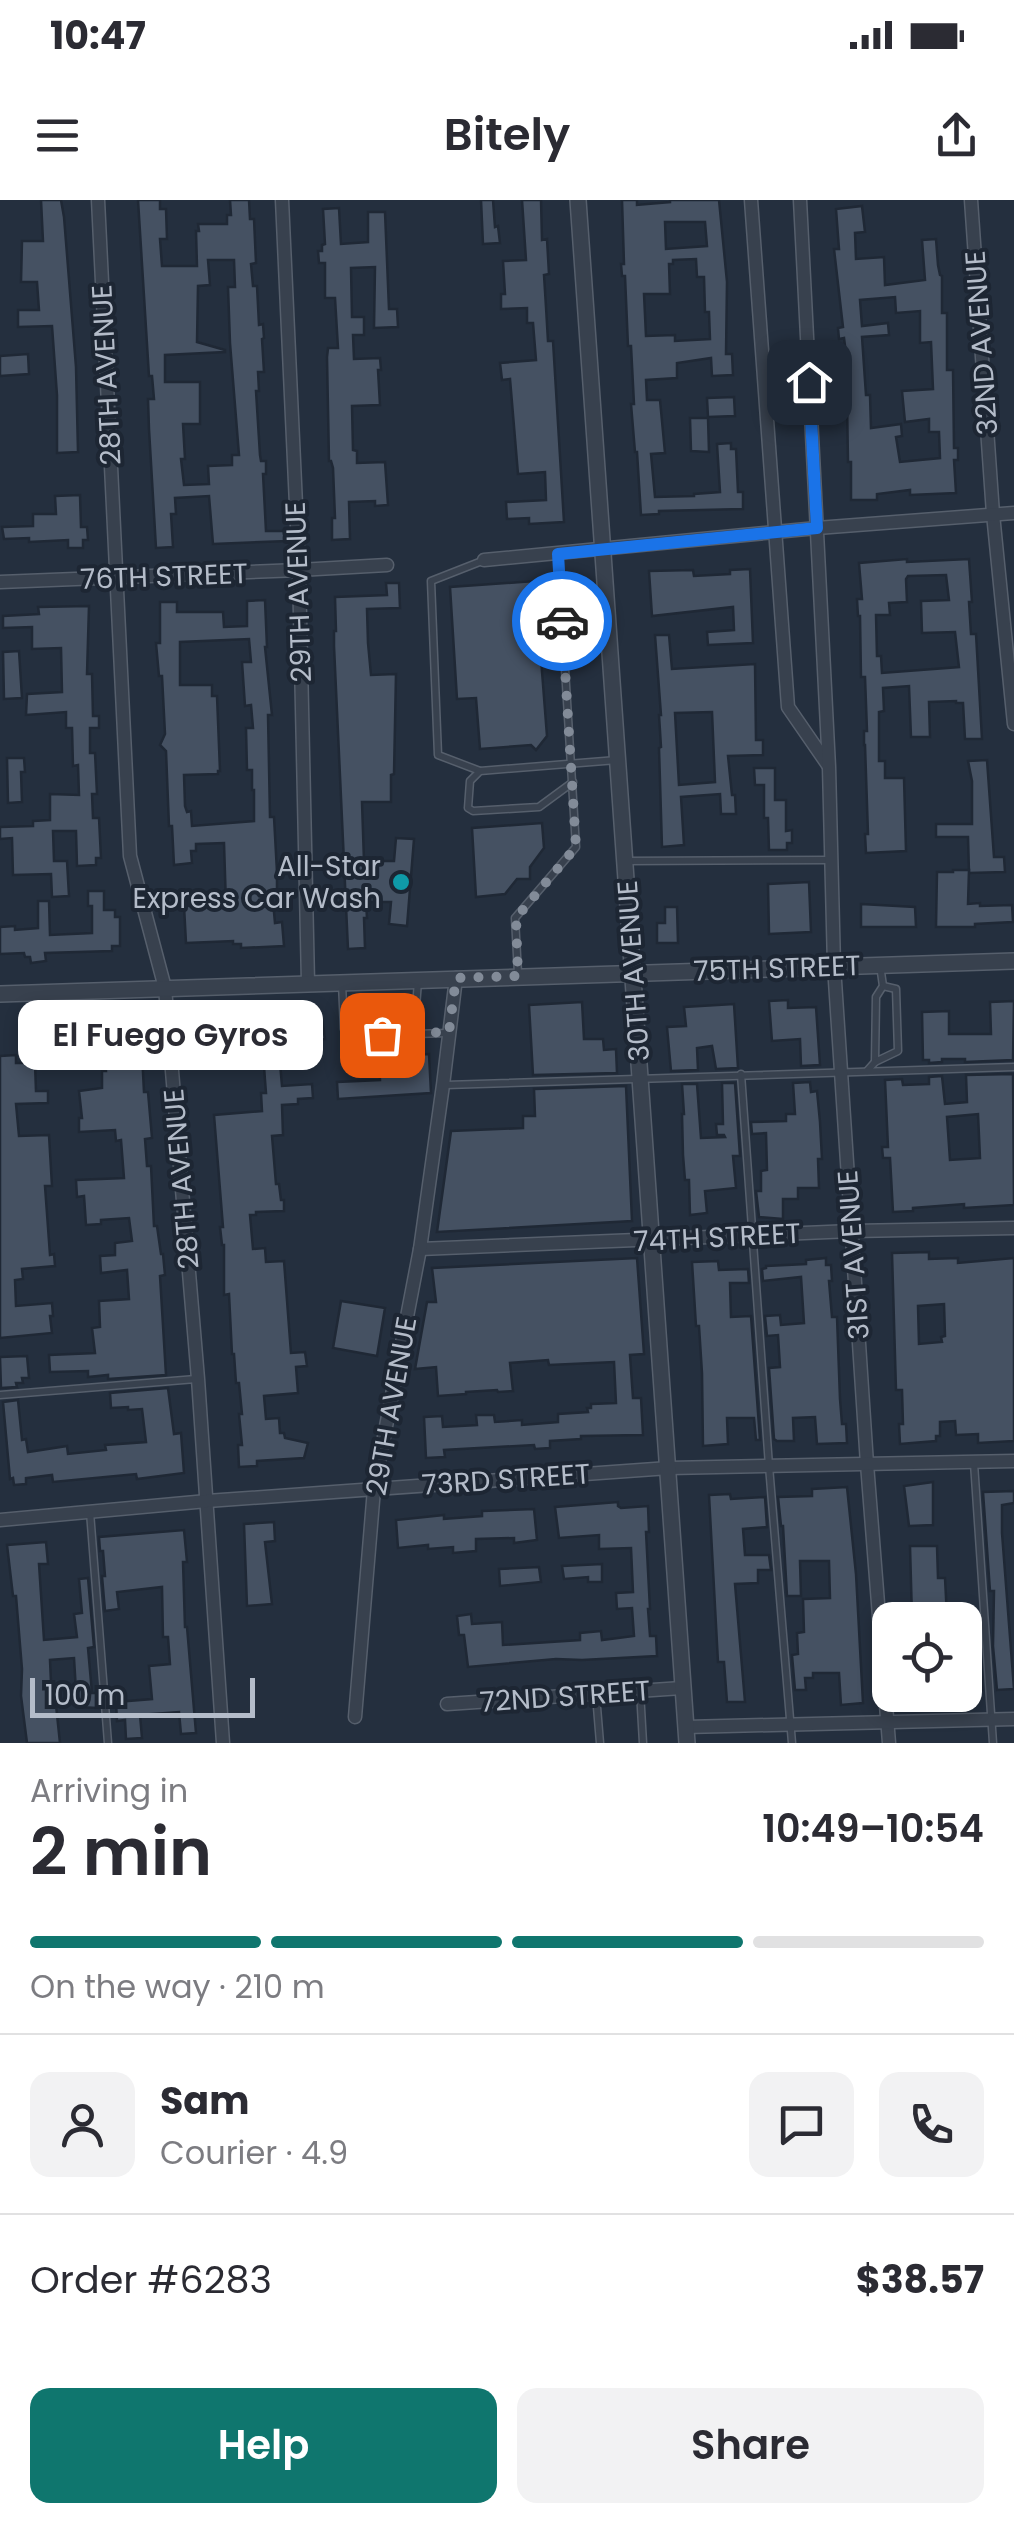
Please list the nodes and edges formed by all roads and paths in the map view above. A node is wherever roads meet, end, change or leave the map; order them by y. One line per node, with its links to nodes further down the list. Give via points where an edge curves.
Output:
1 (98, 200): 16 (street, 28TH AVENUE)
2 (282, 200): 15 (street, 29TH AVENUE)
3 (578, 200): 11 (street, 30TH AVENUE)
4 (751, 200): 10 (street)
5 (800, 200): 9 (street, 31ST AVENUE)
6 (970, 200): 8 (street, 32ND AVENUE)
7 (1014, 513): 8 (street)
8 (993, 514): 9 (street); 18 (street, 32ND AVENUE)
9 (817, 528): 10 (street); 21 (street, 31ST AVENUE)
10 (775, 532): 11 (street); 21 (street, via 788,708)
11 (604, 549): 12 (street); 19 (street, 30TH AVENUE)
12 (558, 554): 13 (street); 20 (lane)
13 (484, 560): 22 (lane, via 431,581 438,756)
14 (387, 564): 15 (street, 76TH STREET)
15 (298, 570): 16 (street, 76TH STREET); 34 (street, 29TH AVENUE)
16 (115, 578): 17 (street, 76TH STREET); 36 (street, 28TH AVENUE, via 130,856)
17 (0, 582)
18 (1014, 724)
19 (618, 760): 20 (lane); 25 (street, 30TH AVENUE)
20 (572, 763): 22 (lane); 23 (lane)
21 (829, 767): 24 (street, 31ST AVENUE)
22 (480, 771): 23 (lane, via 470,781 468,808 474,811 539,807)
23 (573, 782): 30 (lane, via 576,847 516,918)
24 (832, 860): 25 (lane); 28 (street, 31ST AVENUE)
25 (626, 861): 29 (street, 30TH AVENUE)
26 (1014, 961): 27 (street, 75TH STREET)
27 (880, 964): 28 (street, 75TH STREET); 35 (lane)
28 (834, 966): 29 (street, 75TH STREET); 42 (street, 31ST AVENUE)
29 (633, 972): 30 (street, 75TH STREET); 45 (street, 30TH AVENUE)
30 (518, 976): 31 (street, 75TH STREET)
31 (456, 978): 32 (street, 75TH STREET); 38 (street, 29TH AVENUE)
32 (418, 979): 33 (street, 75TH STREET); 39 (lane)
33 (342, 982): 34 (street, 75TH STREET); 39 (lane, via 350,1036)
34 (308, 983): 36 (street, 75TH STREET)
35 (883, 986): 40 (lane, via 876,997); 40 (lane, via 896,989 898,1051)
36 (165, 988): 37 (street, 75TH STREET); 52 (street, 28TH AVENUE)
37 (0, 994)
38 (449, 1032): 39 (lane); 46 (street, 29TH AVENUE)
39 (414, 1034)
40 (875, 1062): 43 (lane)
41 (1014, 1068): 43 (lane)
42 (840, 1071): 43 (lane); 44 (lane); 48 (street, 31ST AVENUE)
43 (867, 1071)
44 (741, 1074): 45 (lane); 49 (lane)
45 (641, 1078): 46 (lane); 50 (street, 30TH AVENUE)
46 (443, 1085): 51 (street, 29TH AVENUE)
47 (1014, 1228): 48 (street, 74TH STREET)
48 (852, 1231): 49 (street, 74TH STREET); 56 (street, 31ST AVENUE)
49 (753, 1236): 50 (street, 74TH STREET); 57 (lane)
50 (653, 1241): 51 (street, 74TH STREET); 58 (street, 30TH AVENUE)
51 (420, 1249): 59 (street, 29TH AVENUE)
52 (198, 1379): 53 (lane); 60 (street, 28TH AVENUE)
53 (0, 1395)
54 (1014, 1461): 55 (street, 73RD STREET)
55 (974, 1462): 56 (street, 73RD STREET); 68 (lane)
56 (867, 1464): 57 (street, 73RD STREET); 70 (street, 31ST AVENUE)
57 (768, 1466): 58 (street, 73RD STREET); 71 (lane)
58 (668, 1468): 59 (street, 73RD STREET); 63 (street, 30TH AVENUE)
59 (374, 1489): 60 (street, 73RD STREET); 67 (street, 29TH AVENUE)
60 (206, 1501): 61 (street, 73RD STREET); 74 (street, 28TH AVENUE)
61 (90, 1512): 62 (street, 73RD STREET); 73 (lane)
62 (0, 1520)
63 (682, 1688): 64 (street, 72ND STREET); 72 (street, 30TH AVENUE)
64 (640, 1691): 65 (street, 72ND STREET); 76 (lane)
65 (596, 1694): 66 (street, 72ND STREET); 75 (lane)
66 (447, 1704)
67 (355, 1717)
68 (992, 1719): 69 (street); 70 (street); 79 (lane)
69 (1014, 1719)
70 (887, 1722): 71 (street); 78 (street, 31ST AVENUE)
71 (791, 1724): 72 (street); 77 (lane)
72 (686, 1735)
73 (108, 1743)
74 (223, 1743)
75 (600, 1743)
76 (643, 1743)
77 (792, 1743)
78 (889, 1743)
79 (994, 1743)

